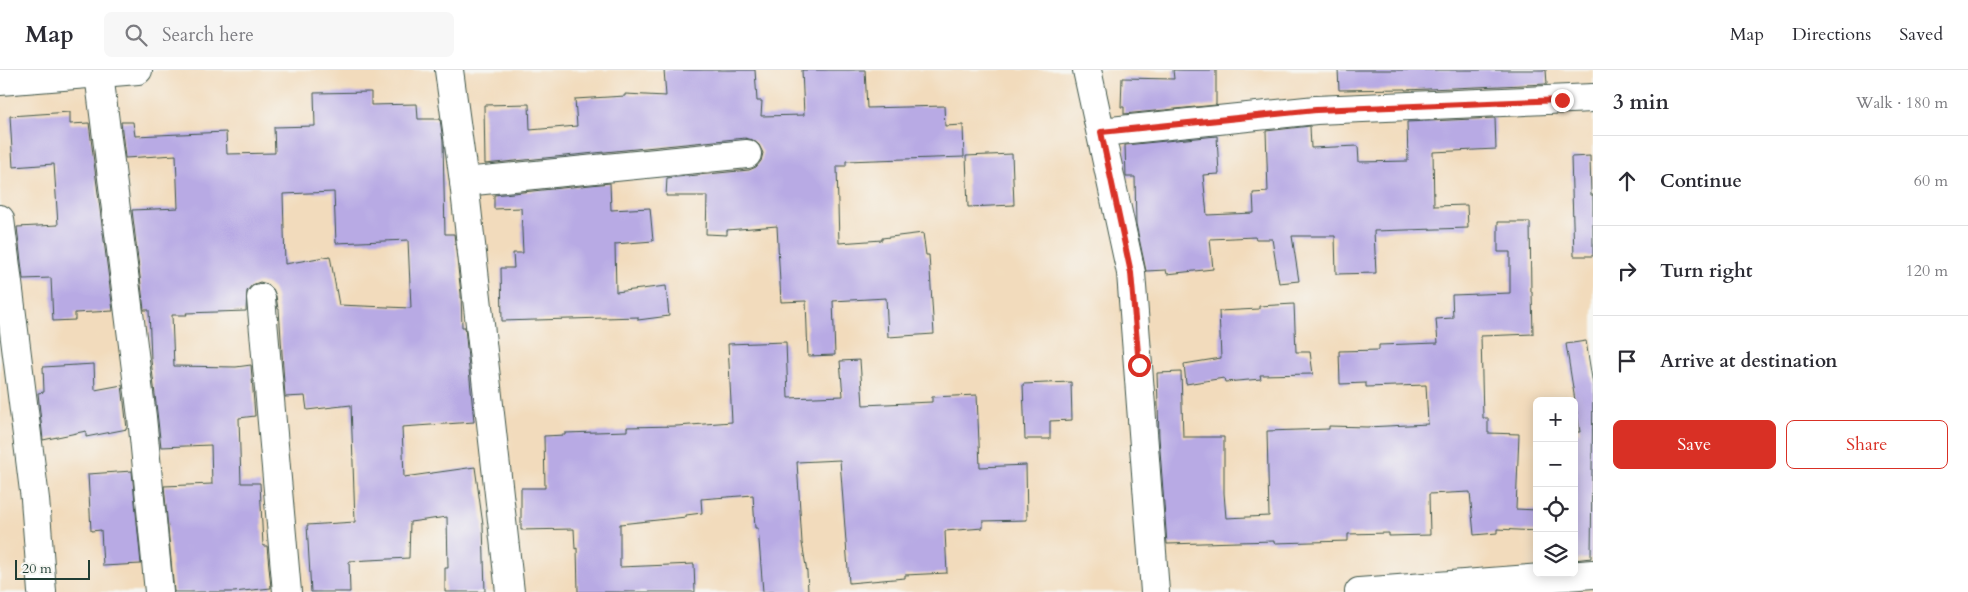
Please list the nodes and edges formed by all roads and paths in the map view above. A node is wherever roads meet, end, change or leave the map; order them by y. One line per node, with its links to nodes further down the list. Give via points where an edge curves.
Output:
1 (138, 70): 4 (street)
2 (449, 70): 9 (street)
3 (1087, 70): 7 (street)
4 (99, 74): 5 (street); 14 (street, via 142,418)
5 (0, 81)
6 (1593, 98): 7 (street, via 1316,110)
7 (1101, 132): 17 (street, via 1131,273)
8 (747, 154): 9 (street)
9 (464, 182): 16 (street)
10 (0, 218): 13 (street, via 35,499)
11 (261, 298): 15 (street)
12 (1593, 574): 18 (street)
13 (42, 592)
14 (158, 592)
15 (287, 592)
16 (510, 592)
17 (1155, 592)
18 (1359, 592)

